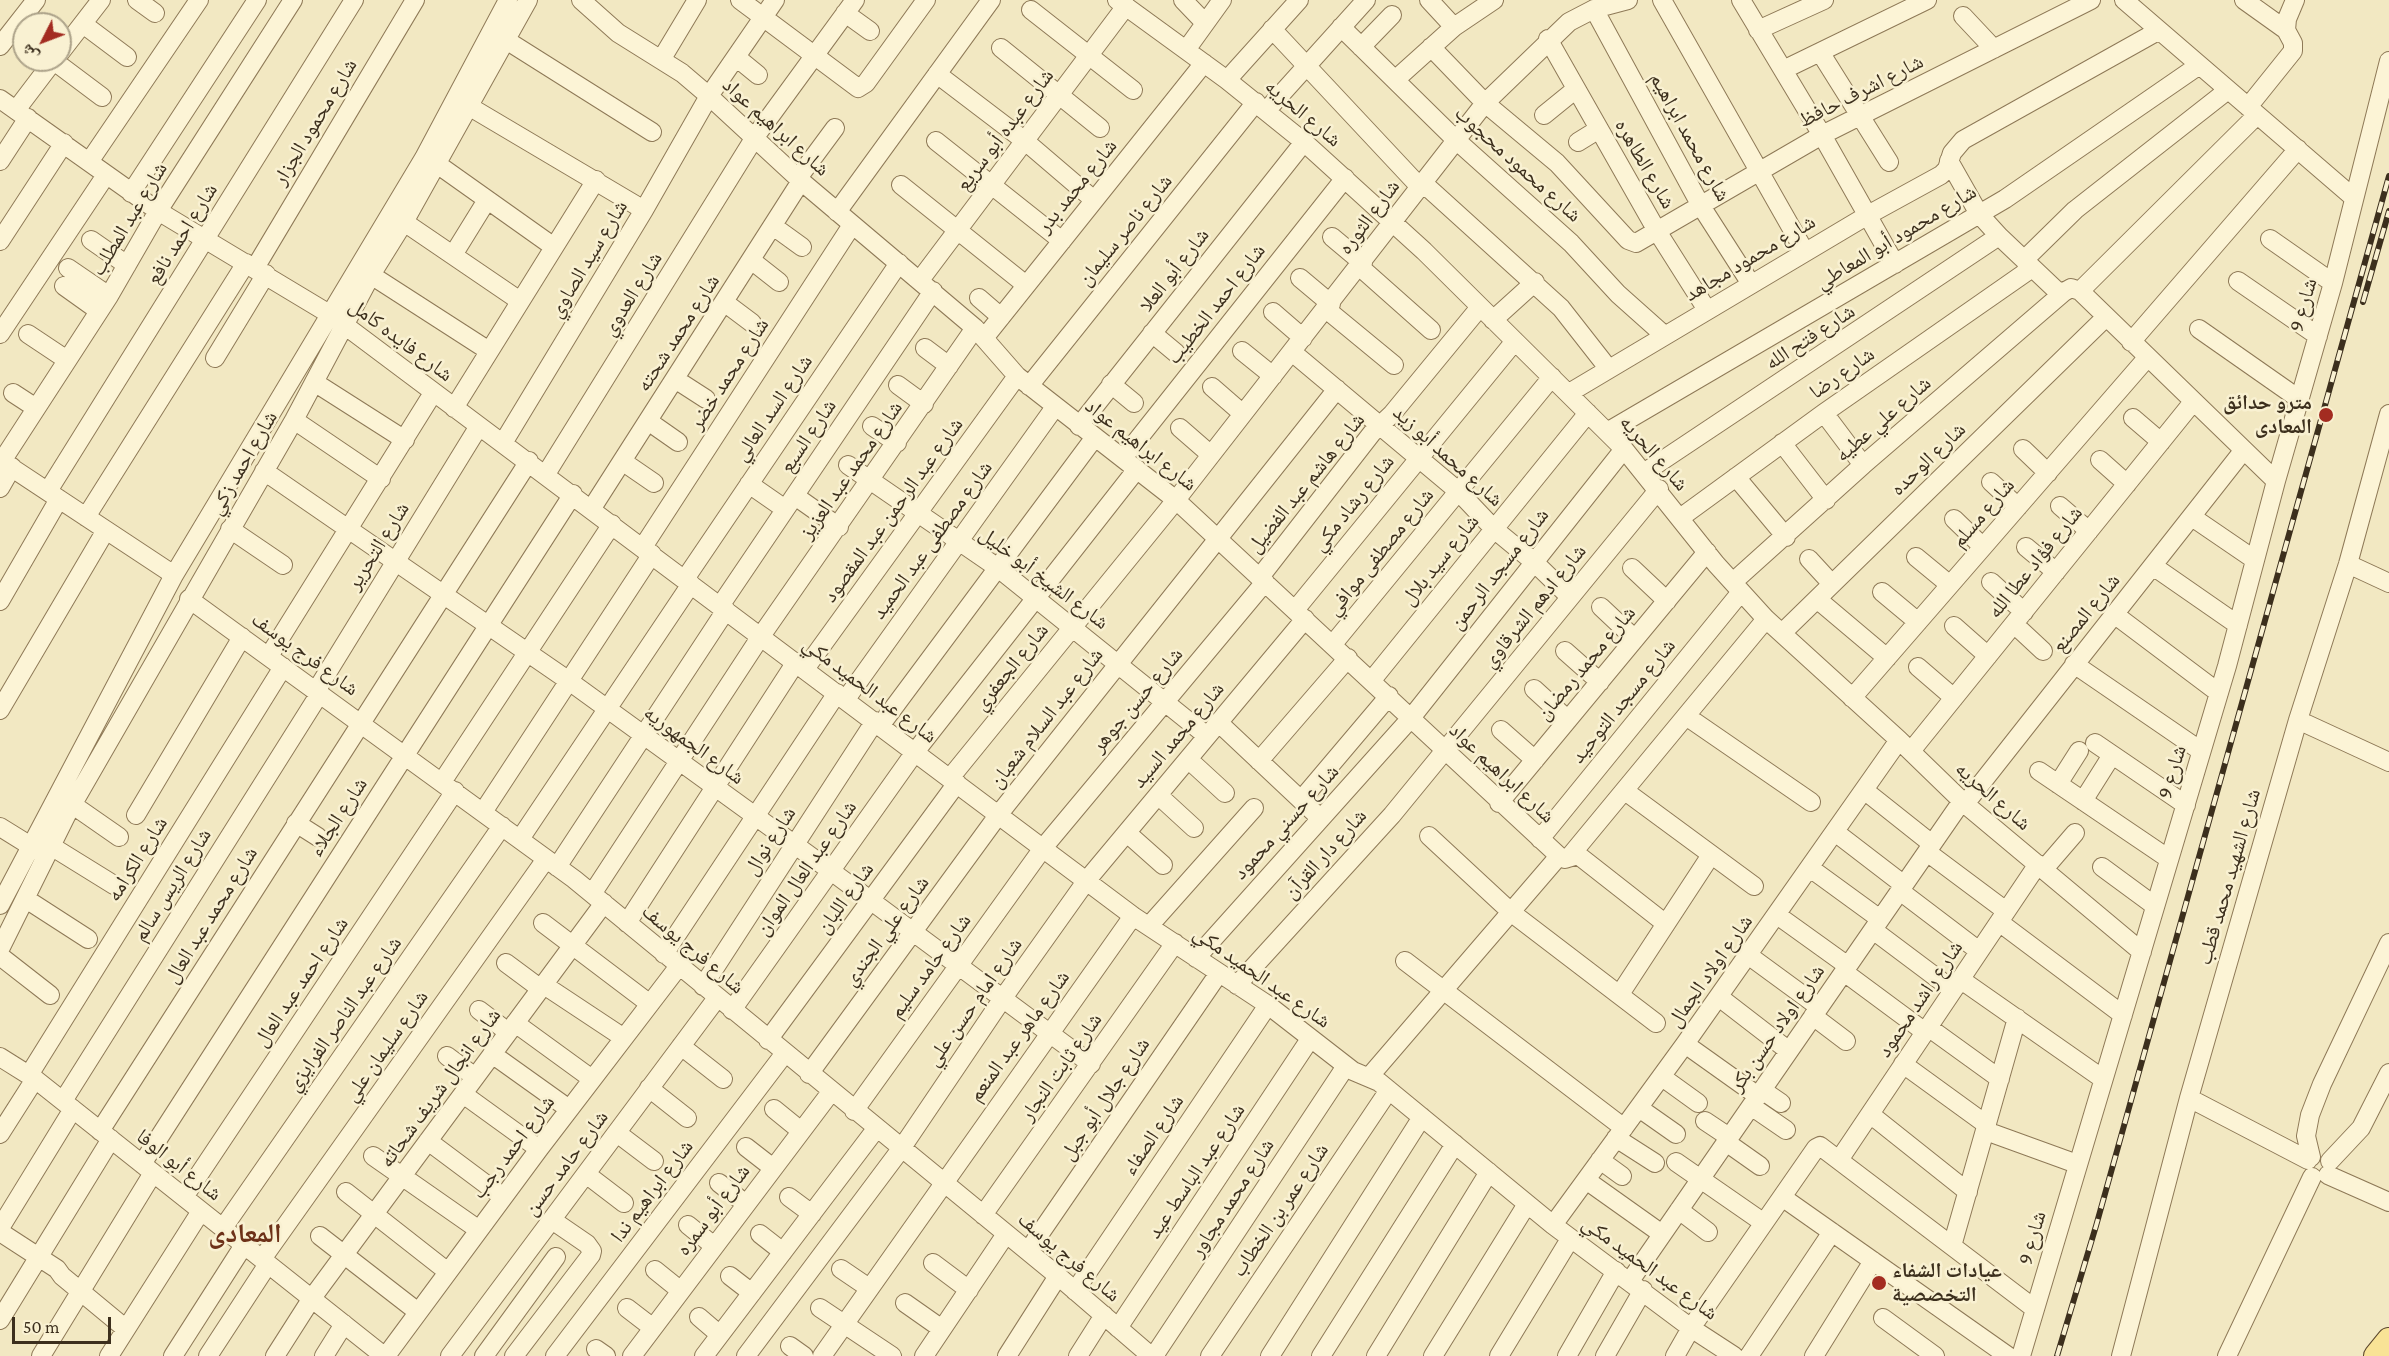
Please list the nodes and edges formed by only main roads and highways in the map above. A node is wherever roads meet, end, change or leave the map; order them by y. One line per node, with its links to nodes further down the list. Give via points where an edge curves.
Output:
1 (2389, 1340): 2 (main road)
2 (2376, 1356)

